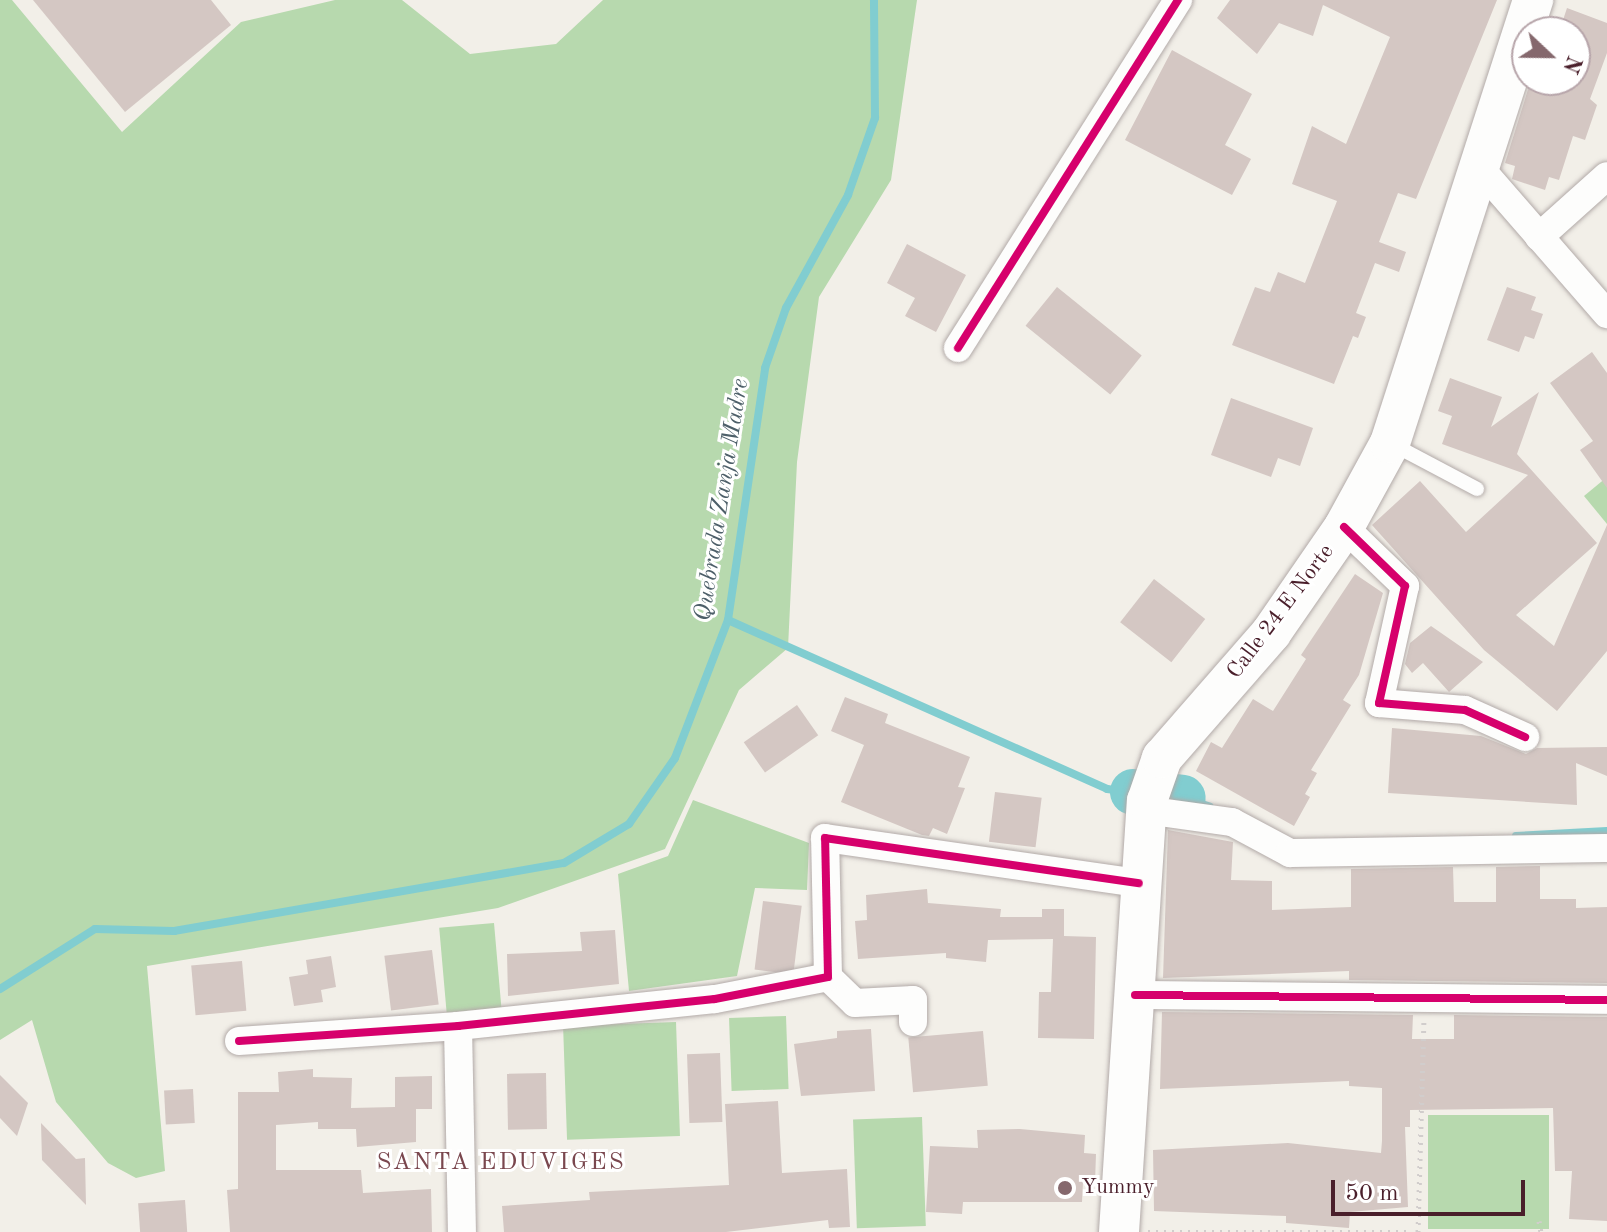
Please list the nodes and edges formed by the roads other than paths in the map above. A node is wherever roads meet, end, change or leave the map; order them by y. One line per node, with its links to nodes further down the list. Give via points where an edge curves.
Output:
1 (1178, 0): 7 (street)
2 (1533, 0): 3 (main road, Calle 24 E Norte)
3 (1479, 167): 5 (street); 8 (main road, Calle 24 E Norte)
4 (1607, 176): 5 (street)
5 (1539, 237): 6 (street)
6 (1607, 314)
7 (958, 348)
8 (1390, 443): 9 (lane); 10 (main road, Calle 24 E Norte)
9 (1477, 489)
10 (1344, 527): 11 (street, via 1405,586 1379,703 1465,710); 12 (main road, Calle 24 E Norte, via 1271,633 1162,758)
11 (1525, 737)
12 (1146, 806): 13 (street, via 1232,822 1290,853); 14 (main road, Calle 24 E Norte)
13 (1607, 848)
14 (1139, 883): 15 (street, via 825,838); 16 (main road, Calle 24 E Norte)
15 (828, 977): 18 (street, via 855,1003 913,1000); 19 (street, via 715,999)
16 (1135, 995): 17 (street); 22 (main road, Calle 24 E Norte)
17 (1607, 1000)
18 (913, 1022)
19 (458, 1026): 20 (street); 21 (street)
20 (239, 1041)
21 (462, 1232)
22 (1119, 1232)

